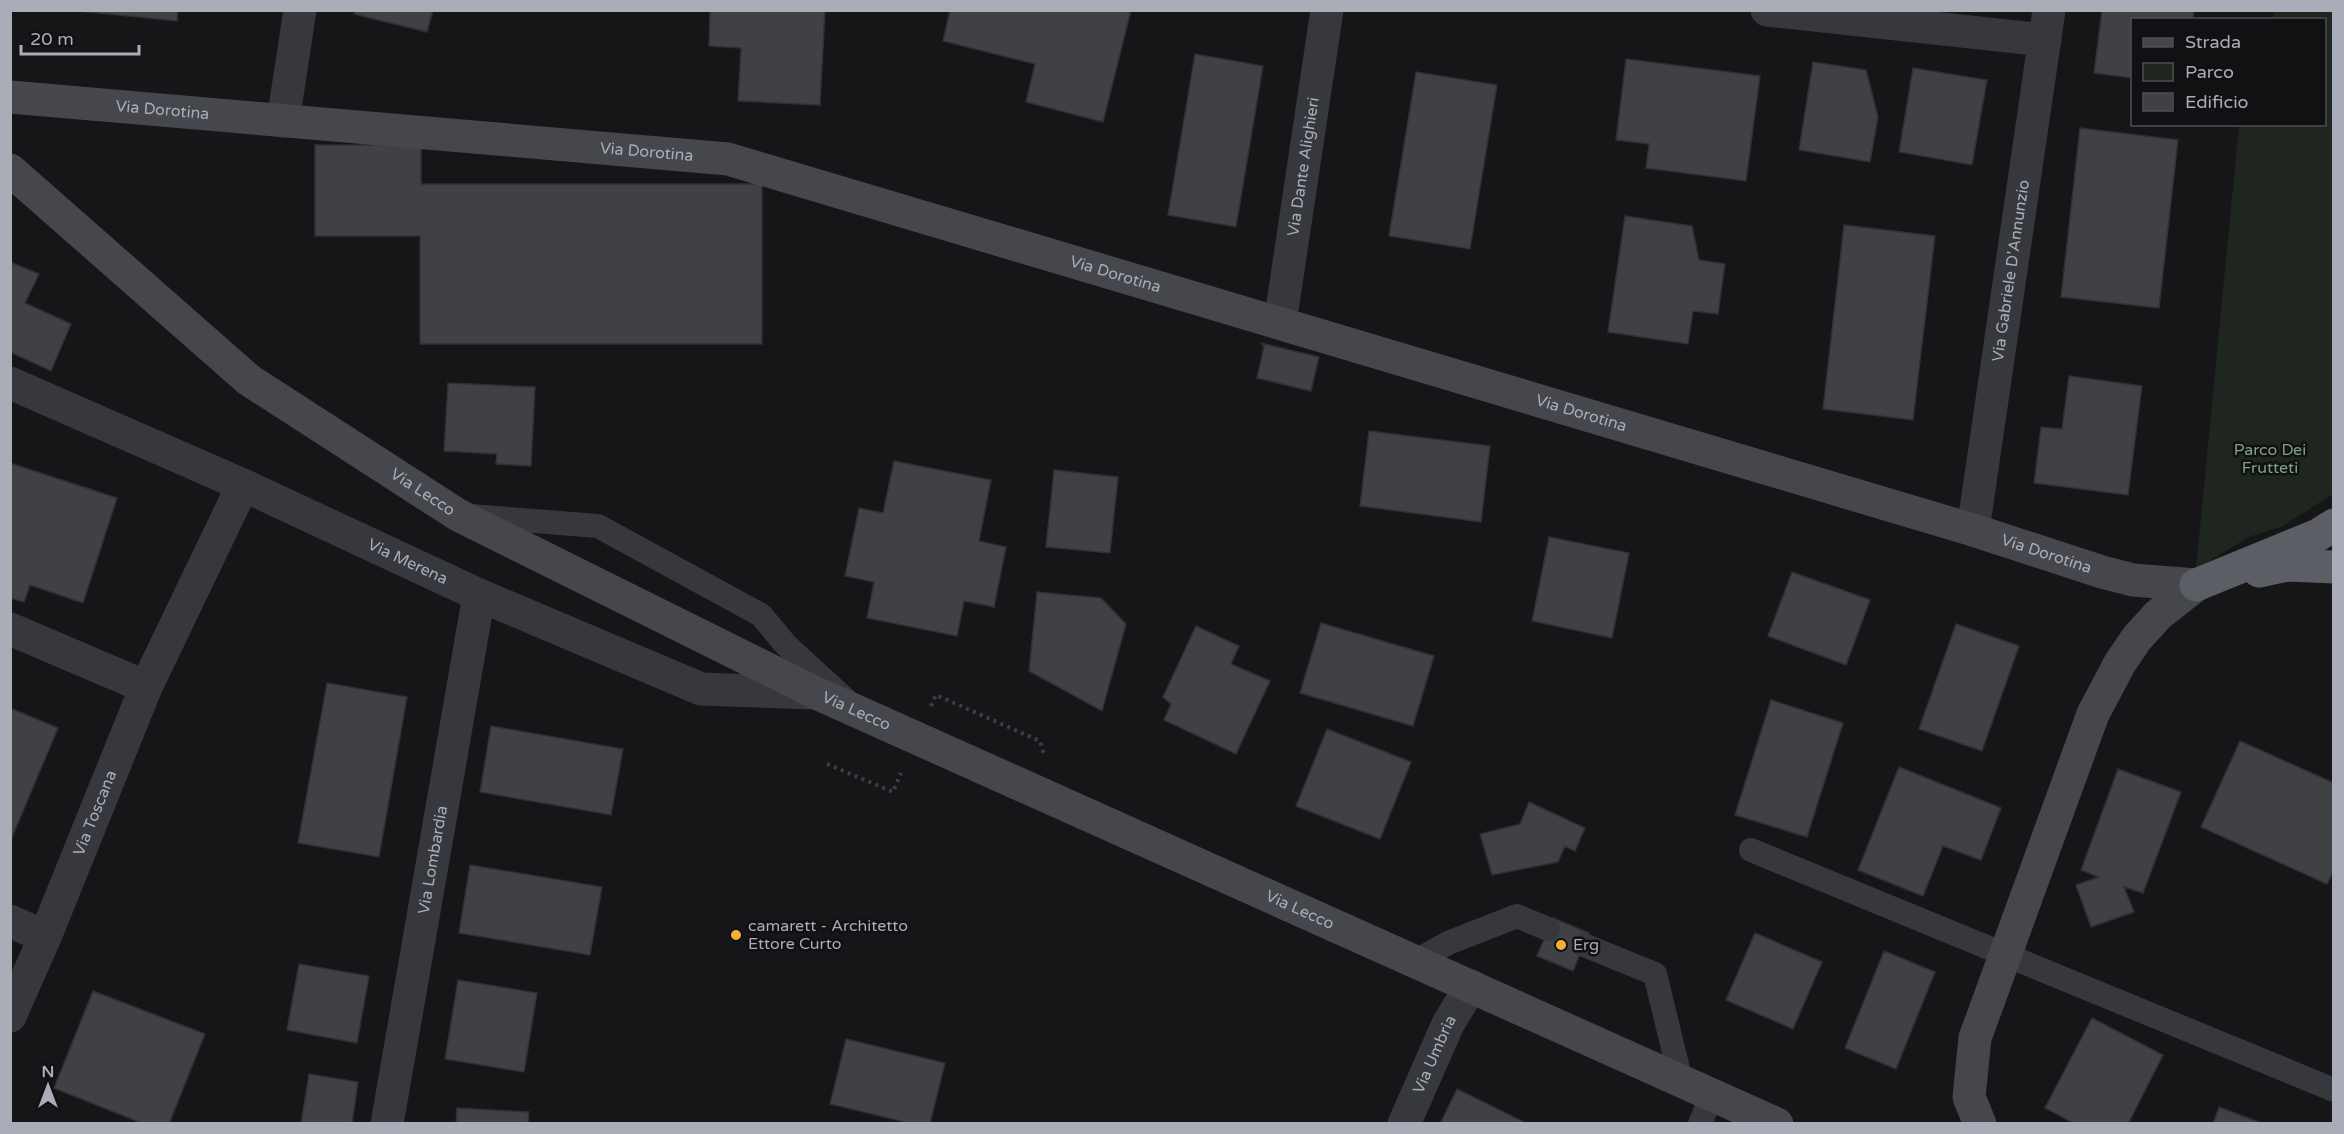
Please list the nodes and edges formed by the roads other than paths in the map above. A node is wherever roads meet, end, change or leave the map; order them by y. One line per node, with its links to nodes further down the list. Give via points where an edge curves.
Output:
1 (300, 10): 6 (street)
2 (1327, 10): 8 (street, Via Dante Alighieri)
3 (1767, 10): 4 (street)
4 (2047, 25): 13 (street, Via Gabriele D'Annunzio)
5 (10, 97): 6 (main road, Via Dorotina)
6 (283, 121): 8 (main road, Via Dorotina, via 728,159)
7 (10, 171): 11 (main road, Via Lecco, via 249,380)
8 (1280, 323): 13 (main road, Via Dorotina)
9 (10, 383): 10 (street, Via Merena)
10 (243, 485): 16 (street, Via Merena); 18 (street, Via Toscana)
11 (458, 515): 19 (main road, Via Lecco); 20 (lane, via 598,526 761,615 786,645)
12 (2334, 525): 15 (highway)
13 (1973, 530): 15 (main road, Via Dorotina, via 2133,580)
14 (2334, 567): 15 (highway, via 2288,565)
15 (2196, 585): 26 (main road, via 2158,615 2137,638 2092,714)
16 (479, 595): 19 (street, Via Merena, via 701,689); 33 (street, Via Lombardia)
17 (10, 629): 18 (street)
18 (146, 687): 24 (street, Via Toscana)
19 (816, 693): 20 (main road, Via Lecco)
20 (860, 713): 27 (main road, Via Lecco)
21 (1751, 850): 26 (lane)
22 (10, 921): 24 (street)
23 (1548, 929): 27 (lane, via 1517,916 1448,943)
24 (45, 937): 29 (street, Via Toscana)
25 (1584, 945): 30 (lane, via 1655,974)
26 (2005, 954): 31 (lane); 36 (main road, via 1975,1038 1969,1097)
27 (1416, 961): 28 (main road, Via Lecco)
28 (1471, 986): 30 (main road, Via Lecco); 34 (street, Via Umbria, via 1448,1024)
29 (10, 1016)
30 (1682, 1081): 32 (main road, Via Lecco)
31 (2334, 1090)
32 (1706, 1109): 35 (main road, Via Lecco)
33 (387, 1124)
34 (1404, 1124)
35 (1777, 1124)
36 (1980, 1124)

